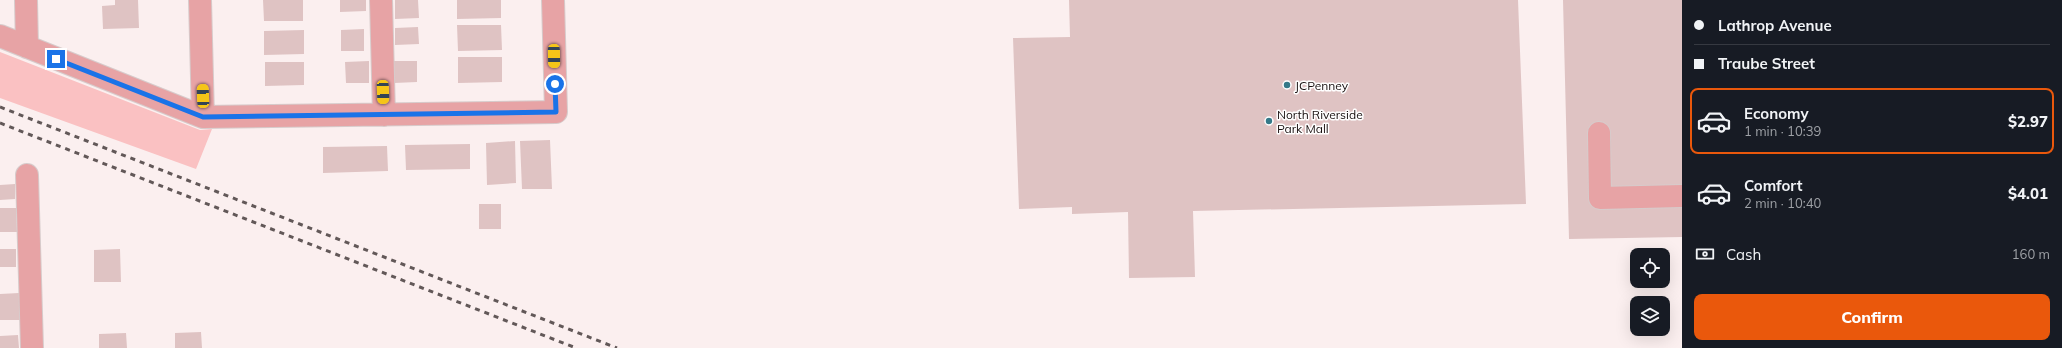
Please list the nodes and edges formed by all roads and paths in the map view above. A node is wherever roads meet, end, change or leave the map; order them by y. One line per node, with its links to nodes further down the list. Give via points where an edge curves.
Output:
1 (26, 0): 6 (street)
2 (200, 0): 8 (street)
3 (381, 0): 7 (street)
4 (553, 0): 7 (street, via 556,112)
5 (0, 36): 6 (street)
6 (27, 47): 8 (street)
7 (384, 115): 8 (street)
8 (203, 117)
9 (1598, 133): 11 (street, via 1600,198)
10 (27, 175): 12 (street)
11 (1682, 196)
12 (32, 348)

